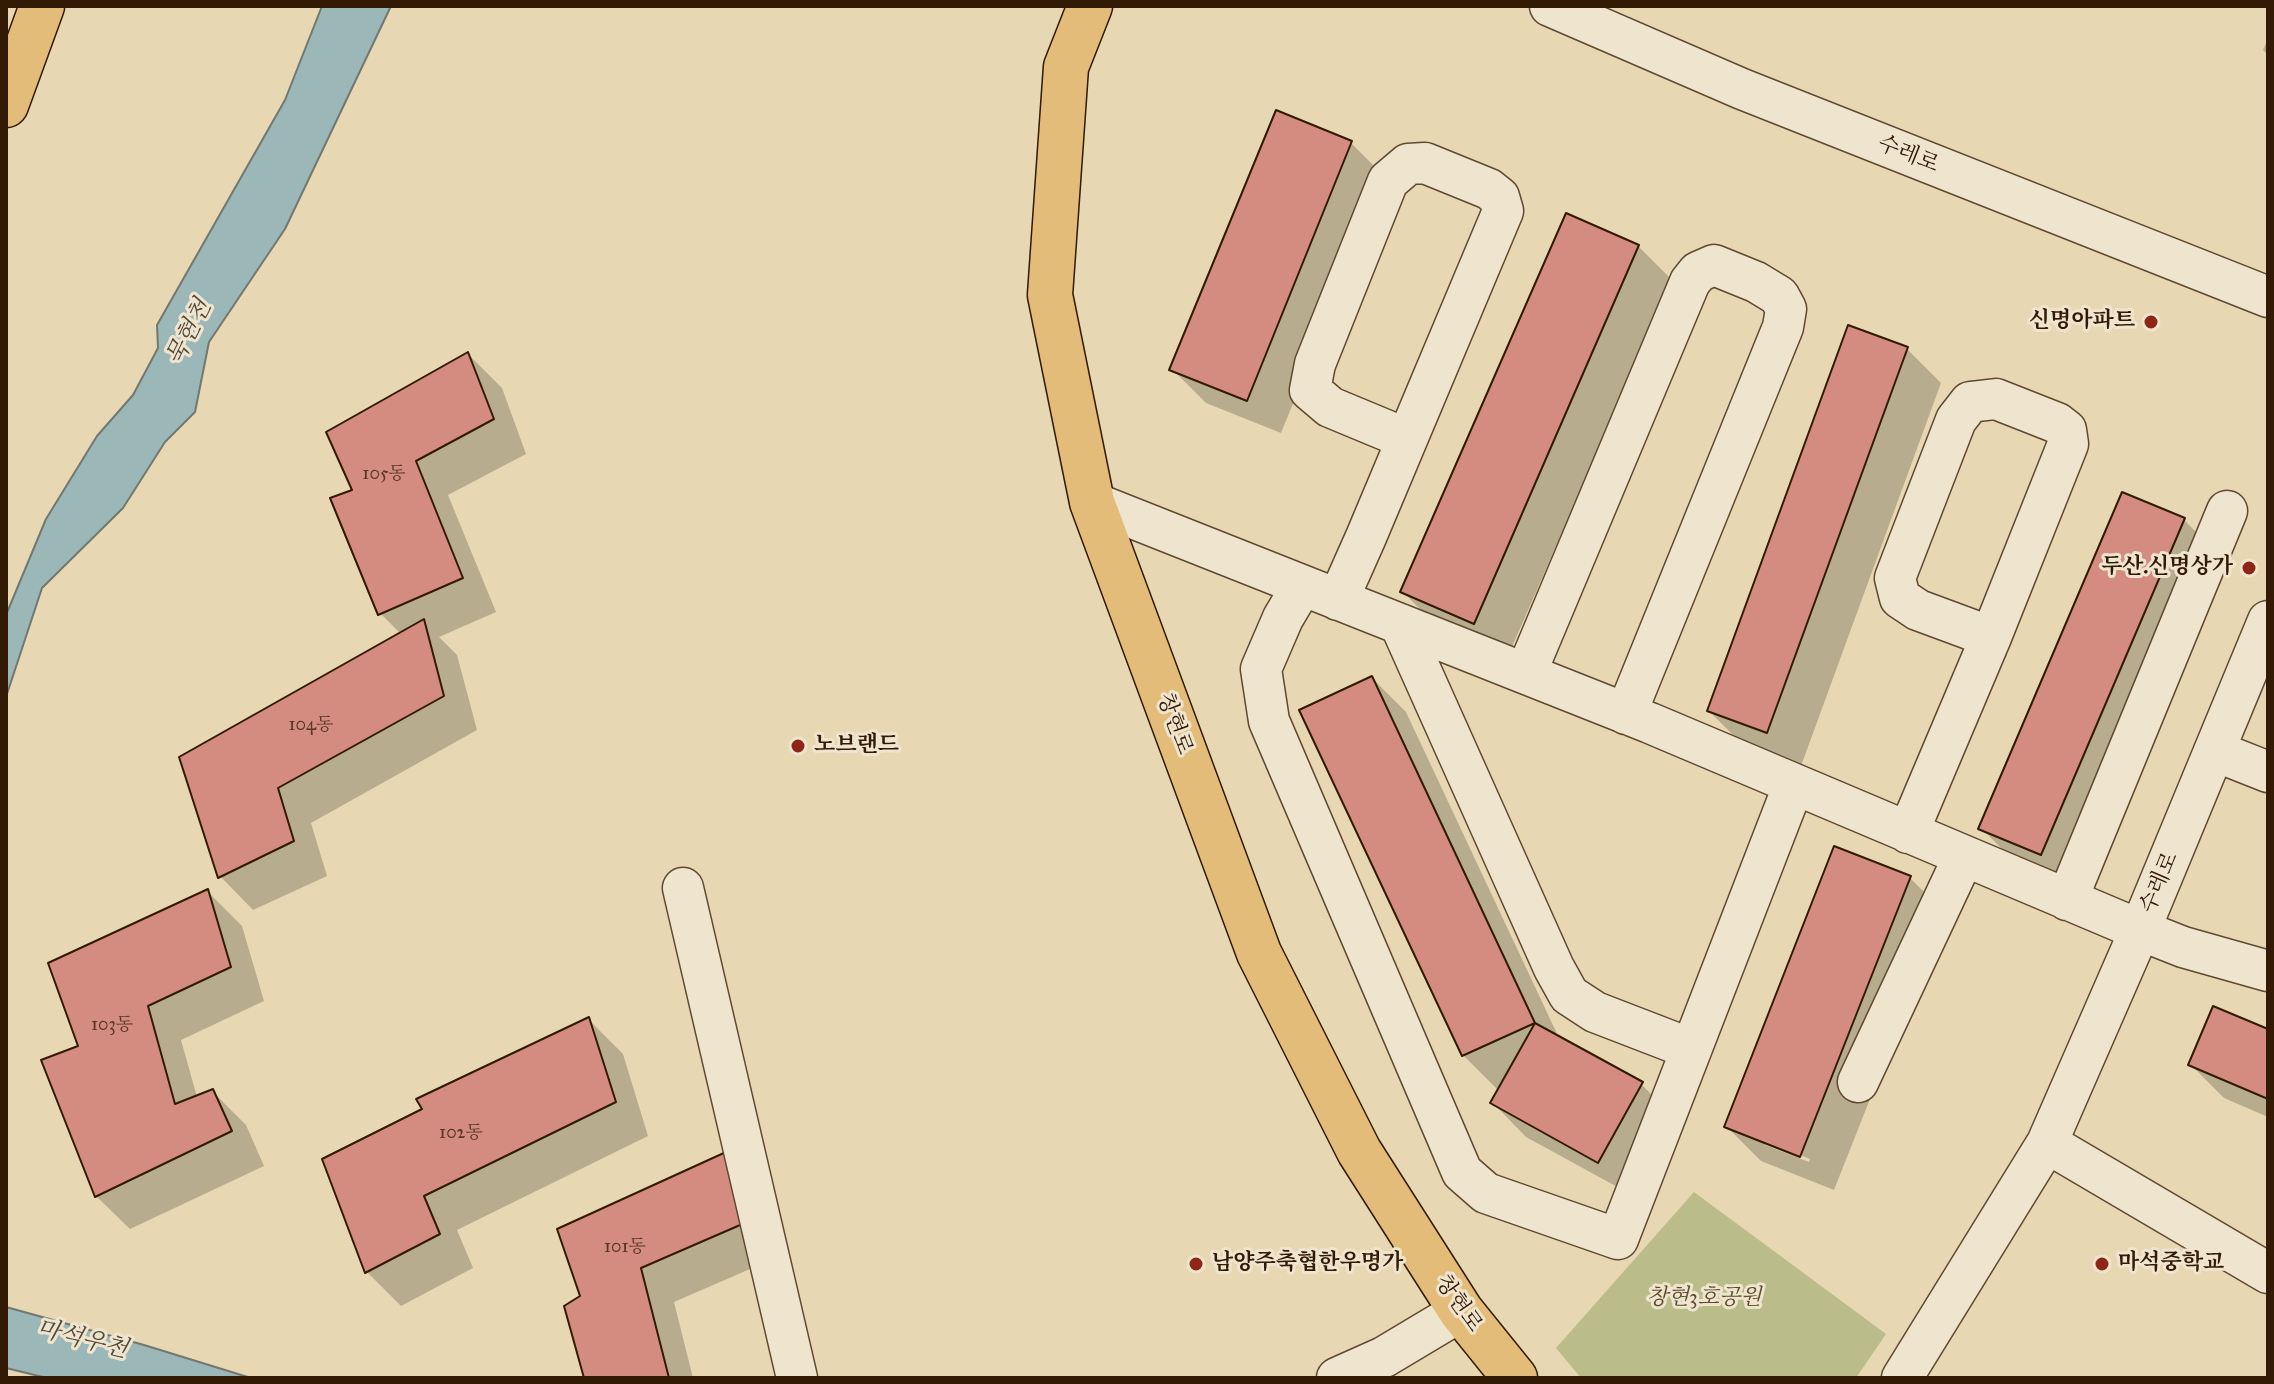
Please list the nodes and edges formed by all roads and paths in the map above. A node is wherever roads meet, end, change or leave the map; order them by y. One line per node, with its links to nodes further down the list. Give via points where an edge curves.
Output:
1 (42, 6): 5 (main road)
2 (1105, 6): 4 (street)
3 (1550, 6): 6 (street, 수레로, via 1742,89)
4 (1078, 18): 8 (main road, 창현로, via 1066,67 1050,295)
5 (6, 105)
6 (2268, 297)
7 (1407, 439): 7 (street, via 1503,211 1499,197 1489,189 1425,163 1408,164 1388,181 1315,364 1310,390 1330,407); 10 (street)
8 (1092, 502): 10 (street); 29 (main road, 창현로, via 1259,953 1359,1151)
9 (2227, 511): 22 (street)
10 (1320, 593): 12 (street); 25 (street, via 1283,618 1261,669 1269,721 1462,1172 1486,1193 1618,1239)
11 (2268, 621): 16 (street, 수레로)
12 (1400, 624): 14 (street); 25 (street, via 1569,995 1595,1012)
13 (1991, 637): 13 (street, via 2068,444 2066,430 2057,423 1996,399 1970,402 1956,420 1895,578 1900,598 1918,610); 19 (street)
14 (1526, 673): 15 (street); 15 (street, via 1690,282 1714,265 1742,276 1779,296 1786,309 1783,327)
15 (1626, 714): 18 (street)
16 (2215, 751): 17 (street); 23 (street, 수레로)
17 (2268, 772)
18 (1794, 784): 19 (street); 25 (street)
19 (1908, 833): 20 (street)
20 (1964, 856): 22 (street); 26 (street)
21 (683, 888): 30 (street)
22 (2067, 900): 23 (street)
23 (2140, 930): 24 (street); 27 (street, 수레로)
24 (2268, 971)
25 (1691, 1049)
26 (1858, 1082)
27 (2047, 1143): 28 (street); 33 (street, 수레로)
28 (2268, 1273)
29 (1461, 1311): 31 (street); 32 (main road, 창현로)
30 (797, 1378)
31 (1337, 1378)
32 (1515, 1378)
33 (1902, 1378)

